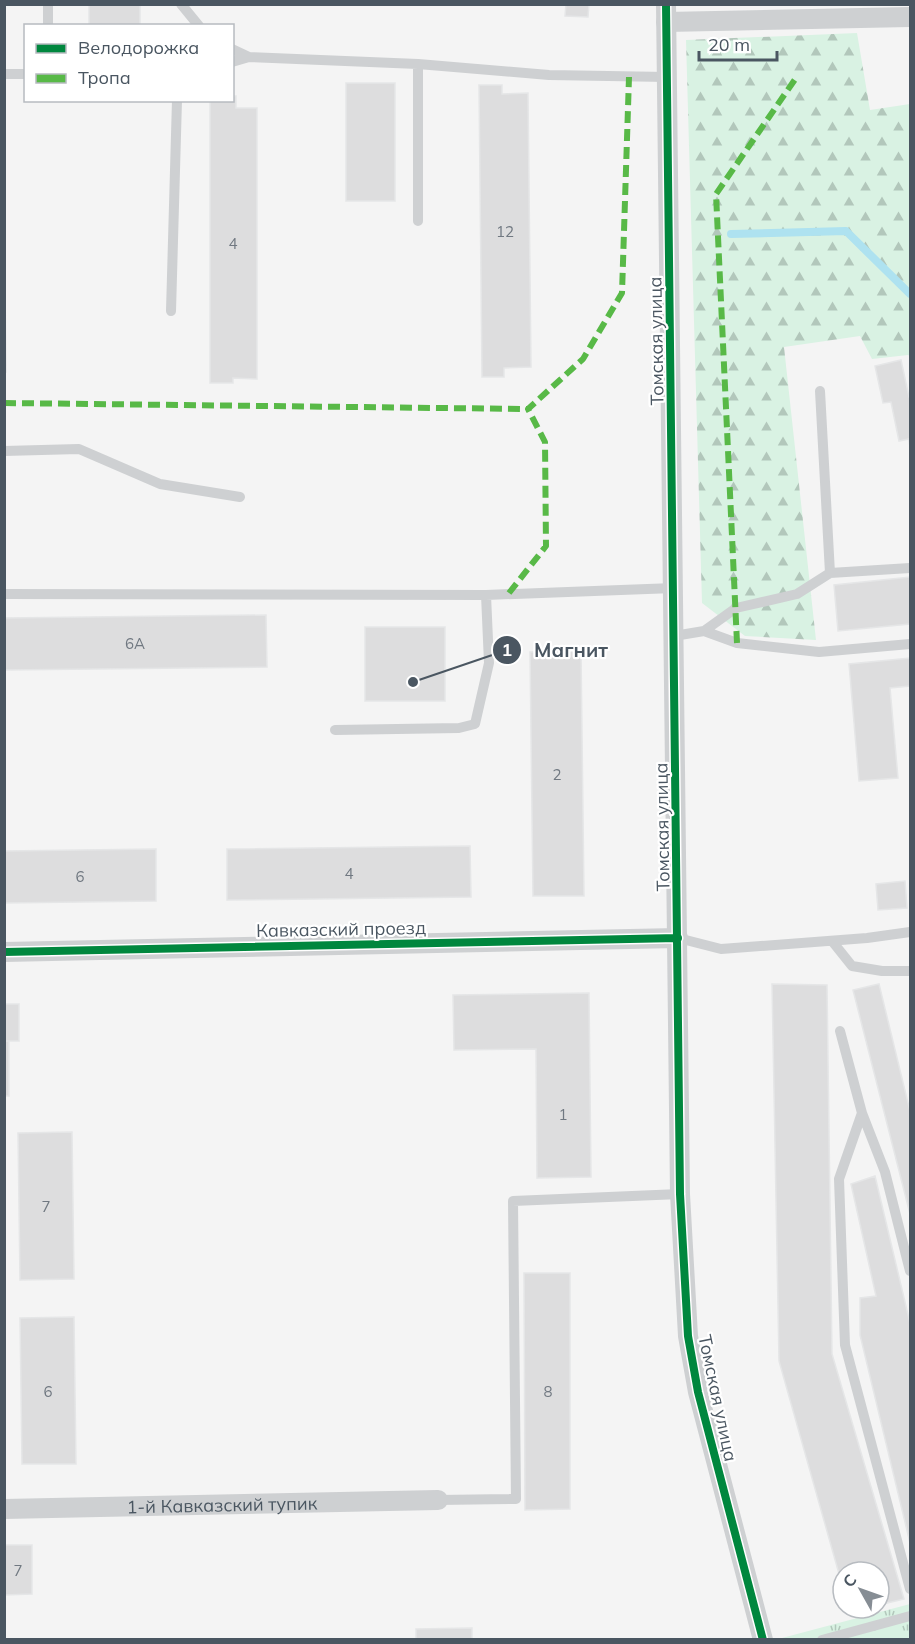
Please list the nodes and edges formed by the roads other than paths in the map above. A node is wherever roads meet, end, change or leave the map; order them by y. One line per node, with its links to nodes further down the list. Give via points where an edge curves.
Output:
1 (48, 4): 5 (lane)
2 (181, 4): 6 (lane)
3 (666, 13): 4 (street); 13 (street, Томская улица)
4 (910, 17)
5 (48, 24)
6 (197, 24)
7 (234, 50): 8 (lane)
8 (249, 57): 9 (lane); 10 (lane)
9 (234, 61)
10 (418, 64): 13 (lane, via 549,75); 15 (lane)
11 (4, 74): 12 (lane)
12 (24, 74)
13 (667, 77): 22 (street, Томская улица)
14 (177, 102): 16 (lane)
15 (418, 221)
16 (171, 311)
17 (820, 391): 21 (lane)
18 (4, 451): 19 (lane, via 79,449 160,484)
19 (240, 497)
20 (910, 568): 21 (lane)
21 (830, 573): 25 (lane, via 797,594 736,608)
22 (674, 588): 24 (lane); 26 (street, Томская улица)
23 (4, 594): 24 (lane)
24 (486, 595): 28 (lane, via 489,663 475,724 459,728)
25 (704, 632): 26 (lane); 27 (lane, via 737,643 819,652)
26 (674, 636): 30 (street, Томская улица)
27 (910, 644)
28 (335, 730)
29 (910, 932): 31 (lane)
30 (678, 938): 31 (lane, via 721,949); 32 (street, Кавказский проезд); 36 (street, Томская улица)
31 (832, 941): 33 (lane, via 852,966)
32 (4, 952)
33 (910, 971)
34 (840, 1031): 35 (lane)
35 (862, 1113): 37 (lane, via 885,1172); 40 (lane, via 839,1179 845,1345)
36 (680, 1194): 38 (lane, via 513,1201 516,1499); 42 (street, Томская улица, via 688,1336 698,1392)
37 (910, 1271)
38 (438, 1500): 39 (street, 1-й Кавказский тупик)
39 (4, 1509)
40 (910, 1589)
41 (910, 1616): 43 (lane)
42 (764, 1640)
43 (822, 1640)

